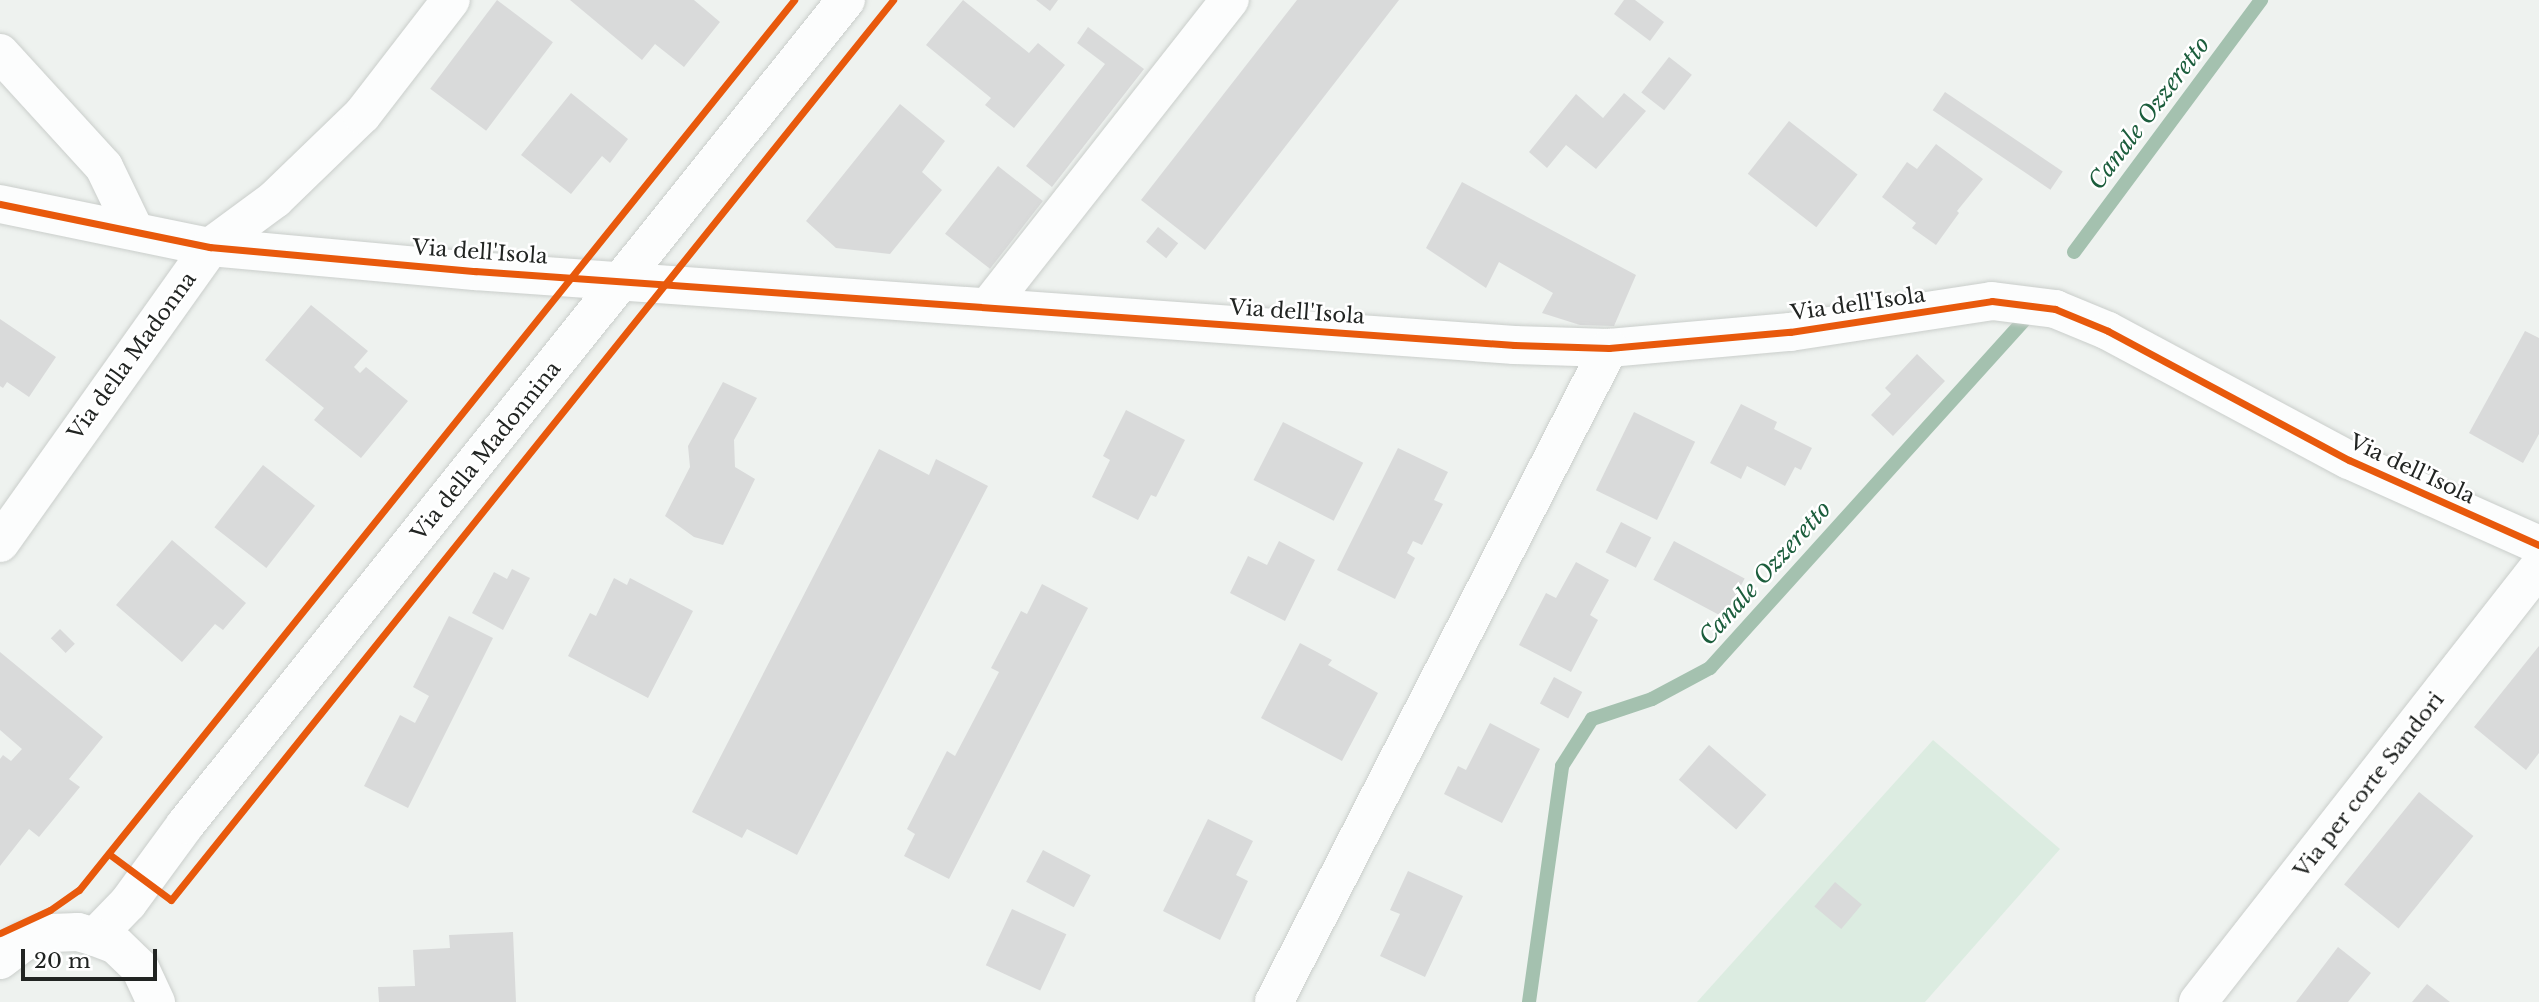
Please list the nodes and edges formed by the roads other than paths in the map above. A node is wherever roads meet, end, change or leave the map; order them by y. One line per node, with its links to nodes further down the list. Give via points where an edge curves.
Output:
1 (451, 0): 7 (street, Via della Madonna, via 362,116 275,199)
2 (846, 0): 8 (street, Via della Madonnina)
3 (1230, 0): 9 (street)
4 (0, 54): 6 (street, via 104,167)
5 (0, 204): 6 (street, Via dell'Isola)
6 (135, 231): 7 (street, Via dell'Isola)
7 (203, 257): 8 (street, Via dell'Isola); 11 (street, Via della Madonna)
8 (622, 280): 9 (street, Via dell'Isola); 14 (street, Via della Madonnina, via 185,825 128,903)
9 (988, 307): 10 (street, Via dell'Isola)
10 (1609, 348): 12 (street, Via dell'Isola, via 1790,332 1992,301 2055,309 2108,331 2349,460); 17 (street)
11 (0, 543)
12 (2539, 545)
13 (2539, 567): 18 (street, Via per corte Sandori)
14 (110, 945): 15 (street, via 78,932 51,933 24,942); 16 (street, via 140,968)
15 (0, 960)
16 (156, 1002)
17 (1273, 1002)
18 (2198, 1002)

